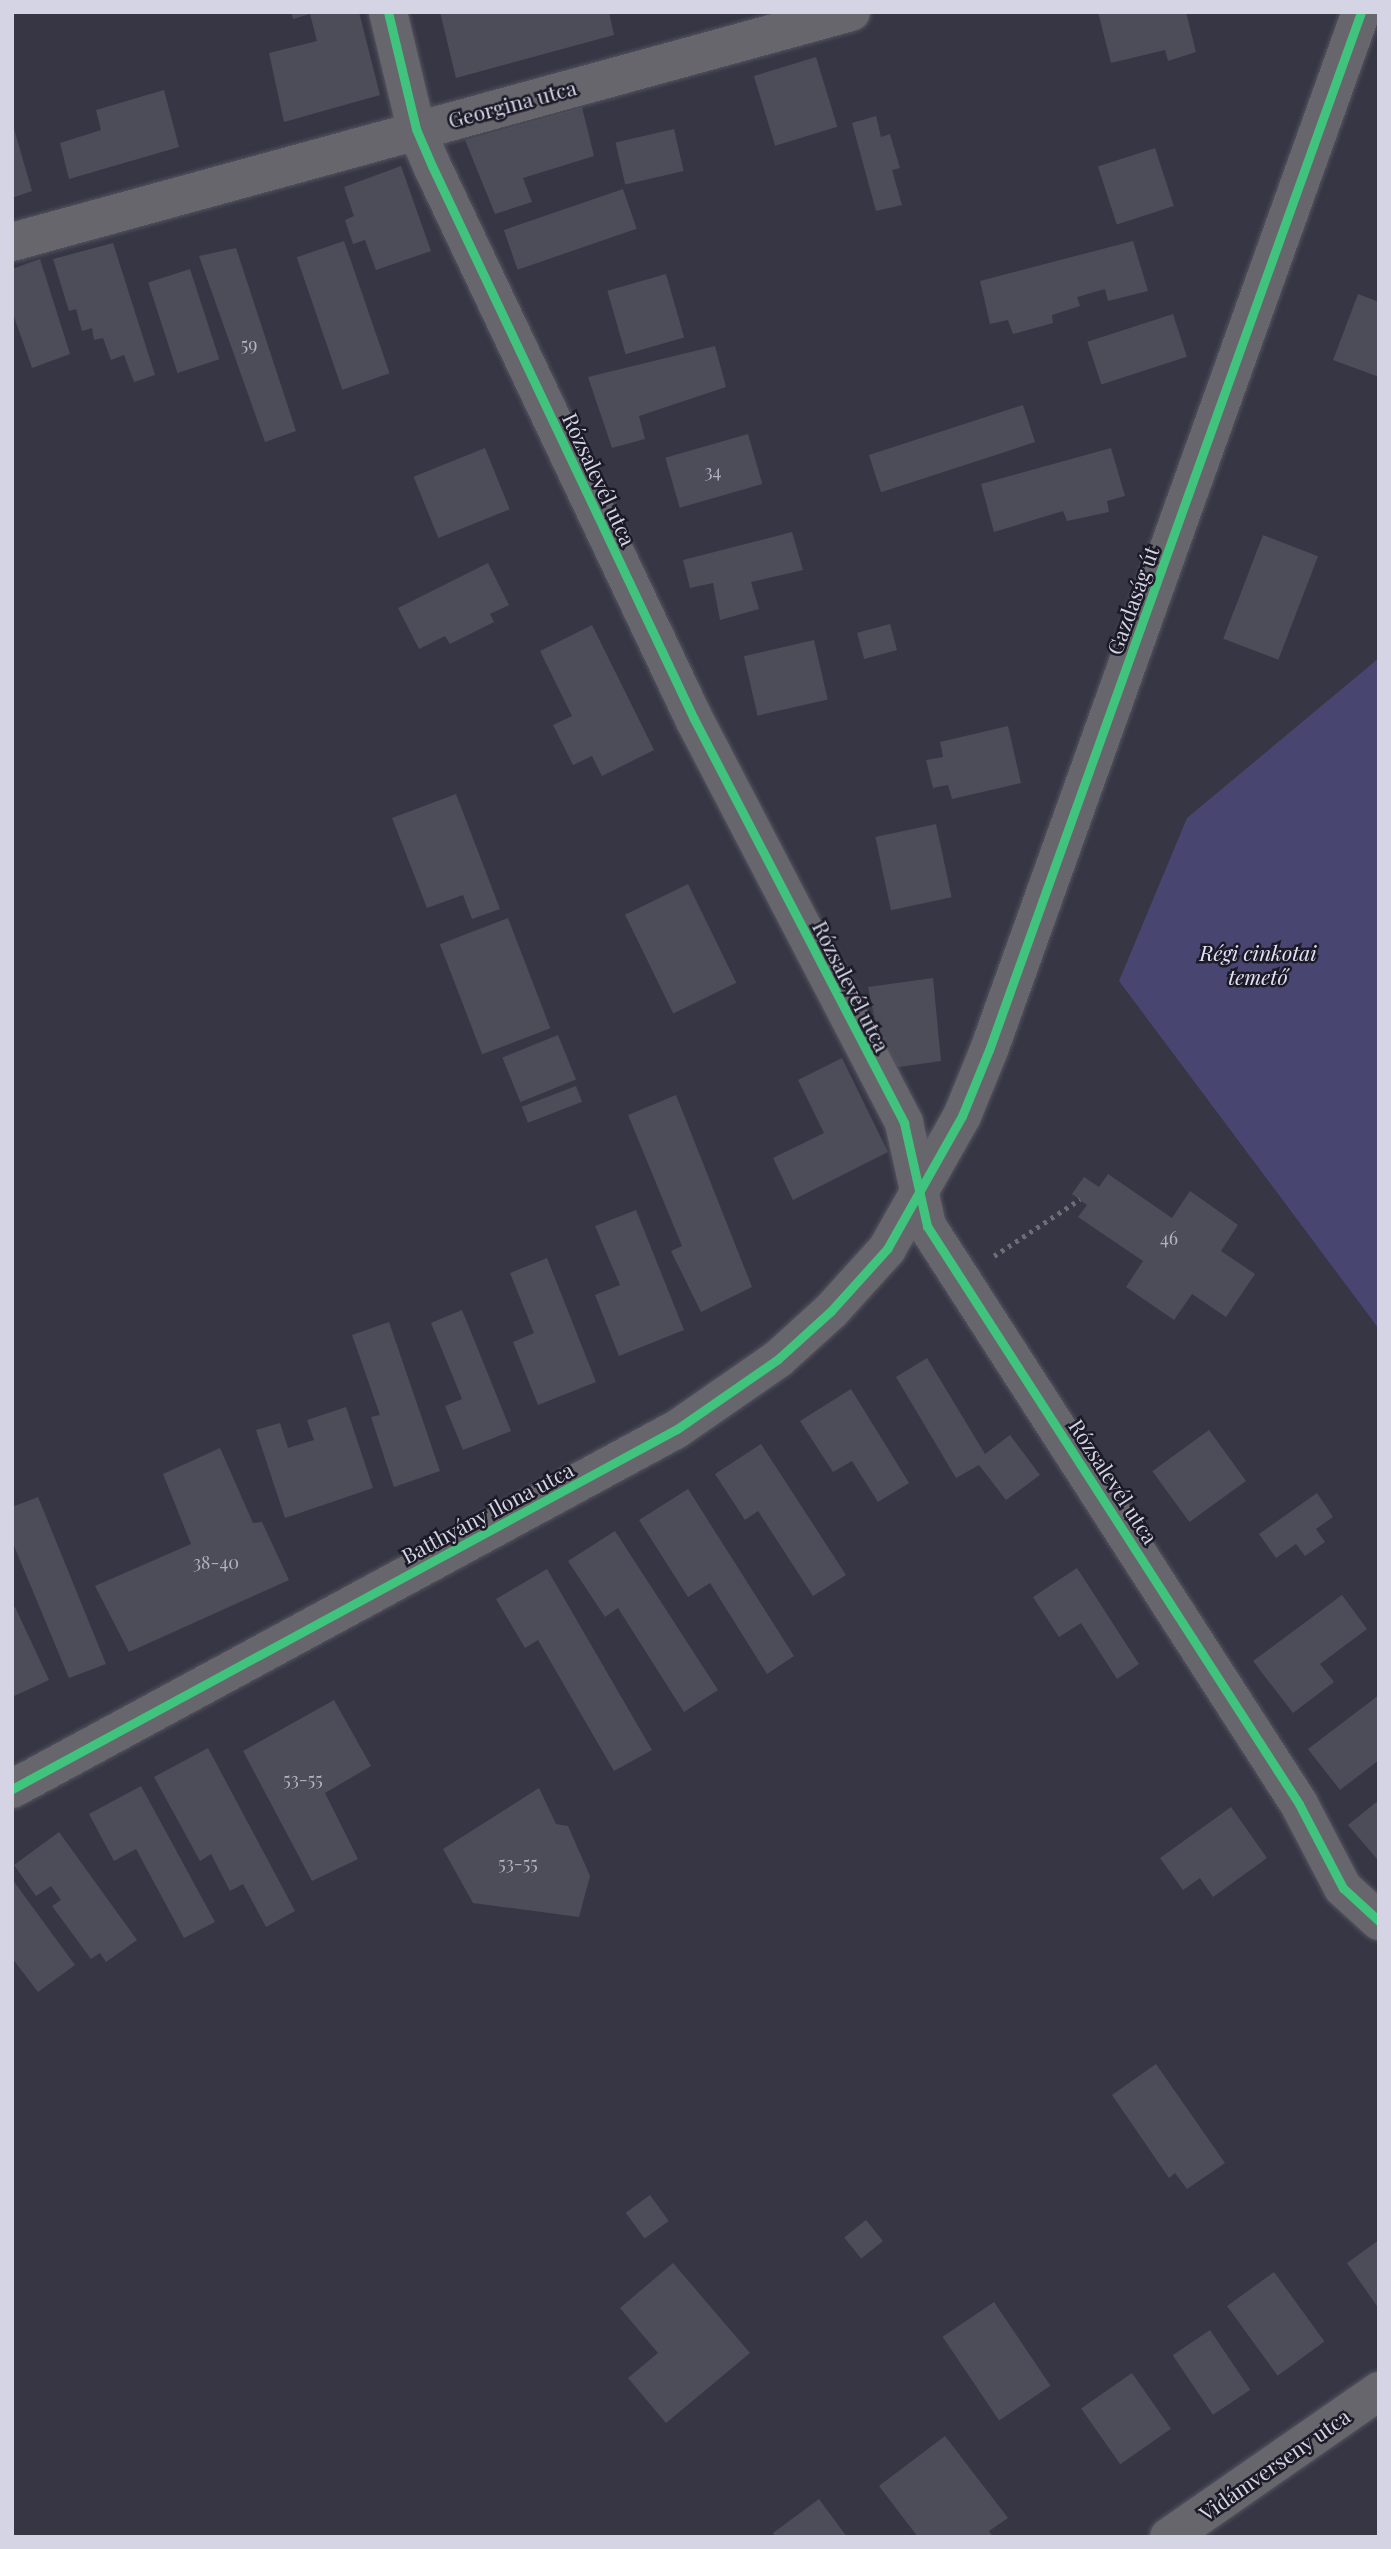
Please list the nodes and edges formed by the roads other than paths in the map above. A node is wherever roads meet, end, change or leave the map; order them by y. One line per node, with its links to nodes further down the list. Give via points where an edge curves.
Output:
1 (388, 12): 4 (street, Rózsalevél utca)
2 (851, 12): 4 (street, Georgina utca)
3 (1361, 12): 6 (street, Gazdaság út, via 989,1050)
4 (416, 129): 5 (street, Georgina utca); 6 (street, Rózsalevél utca, via 694,719 904,1123)
5 (12, 242)
6 (921, 1194): 7 (street, Batthyány Ilona utca, via 887,1248 831,1311 732,1393 677,1429); 8 (street, Rózsalevél utca, via 927,1226 1299,1804 1343,1888)
7 (12, 1789)
8 (1379, 1920)
9 (1379, 2391): 10 (street, Vidámverseny utca)
10 (1169, 2537)

